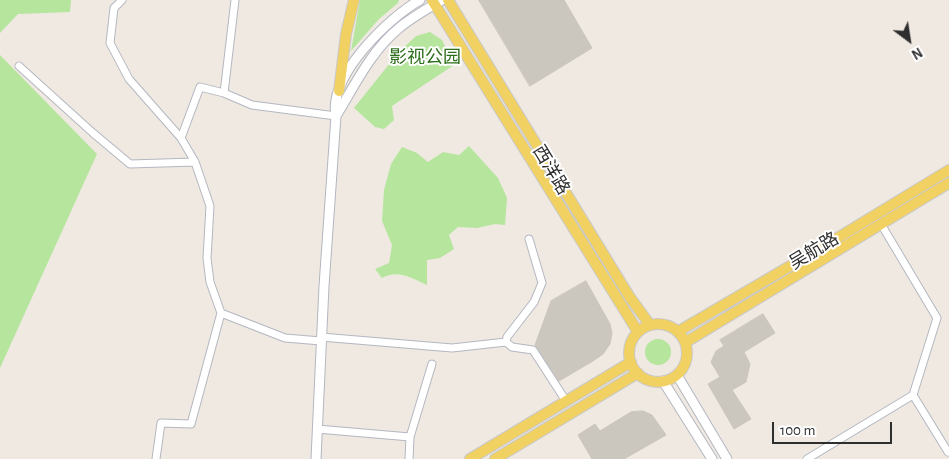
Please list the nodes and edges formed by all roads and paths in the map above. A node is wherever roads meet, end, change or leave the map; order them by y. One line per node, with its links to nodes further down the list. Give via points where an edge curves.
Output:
1 (122, 0): 11 (street, via 114,8 110,43 129,79)
2 (235, 0): 9 (street)
3 (354, 0): 8 (main road)
4 (420, 0): 8 (street, via 394,18 365,46)
5 (448, 0): 17 (main road, 西洋路)
6 (436, 2): 10 (street, via 387,39 363,69); 18 (main road, 西洋路)
7 (19, 66): 12 (street, via 130,164)
8 (338, 91): 10 (street, via 334,102)
9 (224, 93): 10 (street, via 252,105); 11 (street, via 200,87)
10 (336, 116): 25 (street)
11 (181, 138): 12 (street)
12 (194, 162): 20 (street, via 210,206 207,258 210,282)
13 (949, 170): 19 (main road, 吴航路)
14 (949, 182): 15 (main road, 吴航路)
15 (881, 224): 21 (main road, 吴航路); 35 (street, via 937,318)
16 (529, 239): 26 (street, via 542,284 534,302 507,336)
17 (629, 296): 18 (main road); 22 (main road, 西洋路)
18 (619, 302): 23 (main road, 西洋路)
19 (724, 304): 21 (main road); 24 (main road, 吴航路)
20 (221, 313): 25 (street, via 285,338); 42 (street, via 191,424 161,423)
21 (731, 315): 27 (main road, 吴航路)
22 (650, 325): 23 (main road); 24 (main road, via 665,324)
23 (638, 332): 28 (main road, via 630,346)
24 (679, 332): 27 (main road)
25 (321, 339): 26 (street, via 452,348); 39 (street)
26 (506, 342): 36 (street, via 512,347 534,350)
27 (686, 342): 31 (main road, via 687,360)
28 (631, 362): 30 (main road); 32 (main road)
29 (432, 364): 40 (street)
30 (638, 373): 33 (main road, via 651,381); 34 (main road)
31 (677, 375): 33 (main road); 37 (street)
32 (600, 381): 34 (street); 36 (main road)
33 (663, 381): 38 (street)
34 (607, 392): 46 (main road)
35 (913, 395): 41 (street); 49 (street)
36 (566, 401): 45 (main road)
37 (704, 420): 38 (street); 48 (street)
38 (692, 427): 47 (street)
39 (317, 429): 40 (street); 43 (street)
40 (410, 437): 44 (street)
41 (948, 452)
42 (156, 459)
43 (316, 459)
44 (409, 459)
45 (470, 459)
46 (495, 459)
47 (712, 459)
48 (727, 459)
49 (807, 459)

